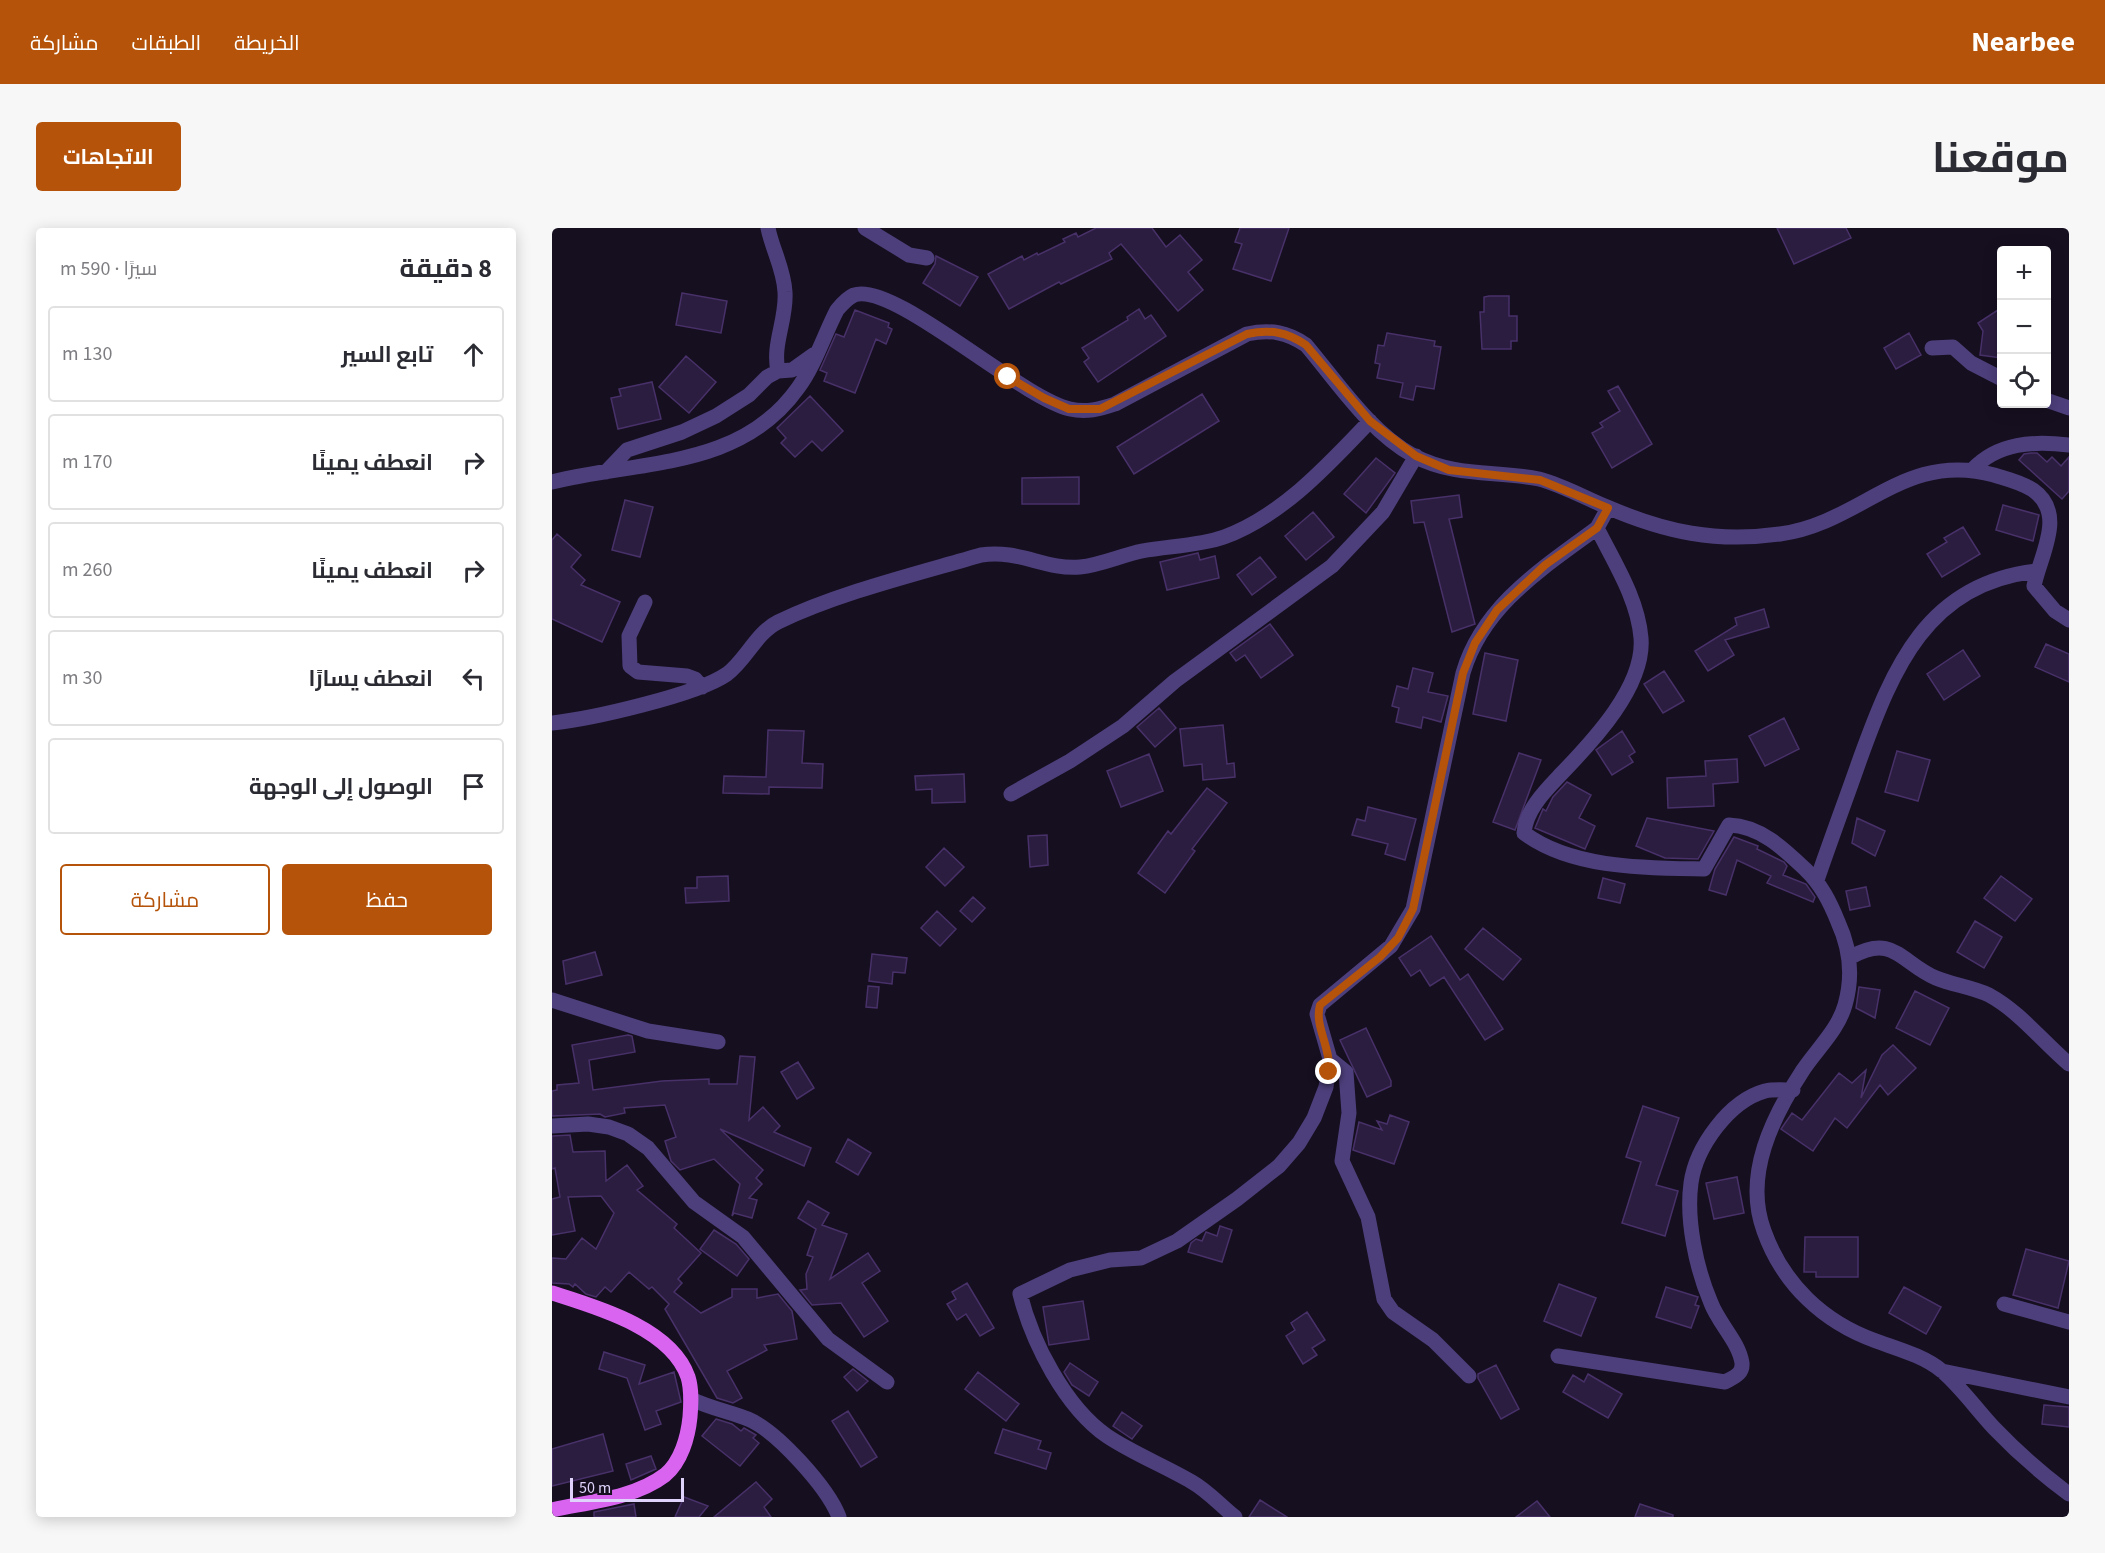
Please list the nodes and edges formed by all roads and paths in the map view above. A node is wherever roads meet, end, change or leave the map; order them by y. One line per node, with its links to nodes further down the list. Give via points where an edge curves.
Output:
1 (768, 228): 6 (street, via 786,294 775,358)
2 (865, 228): 3 (street, via 909,255)
3 (927, 258)
4 (820, 345): 6 (street, via 792,370); 10 (street, via 845,300 855,294 877,297 919,316 1044,398 1069,409 1087,411 1114,404 1247,334 1281,333 1306,345); 14 (street, via 799,387 769,419 745,437 686,459)
5 (1932, 348): 7 (street, via 1953,348)
6 (778, 371): 14 (street, via 716,416 627,450)
7 (1997, 376)
8 (2051, 402): 9 (street)
9 (2069, 408)
10 (1370, 421): 12 (street); 21 (street, via 1304,485 1258,520 1222,537 1082,567 1011,553 972,558 813,608 775,624 730,671)
11 (2069, 445): 13 (street, via 2025,442 1981,460)
12 (1416, 456): 16 (street, via 1449,470 1540,480); 23 (street, via 1383,512 1332,567 1175,681 1123,726)
13 (1972, 470): 16 (street, via 1945,470 1910,477 1833,519 1773,535 1686,534 1655,527); 18 (street, via 2023,484 2047,505 2051,524)
14 (606, 472): 15 (street)
15 (552, 483)
16 (1608, 508): 17 (street)
17 (1597, 528): 24 (street, via 1622,575 1638,621 1640,654 1617,708 1529,813 1524,833 1581,858 1704,869 1728,825 1742,825 1770,838); 28 (street, via 1526,580 1497,610 1475,643 1463,673 1413,909 1398,938 1380,957 1320,1005 1319,1023)
18 (2037, 571): 20 (street, via 2034,586 2055,611); 24 (street, via 1997,579 1959,599 1940,613 1909,648 1878,709)
19 (645, 602): 21 (street, via 628,636 630,666 638,672 695,678)
20 (2069, 620)
21 (702, 687): 22 (street)
22 (552, 723)
23 (1011, 794)
24 (1817, 880): 25 (street, via 1829,899)
25 (1851, 957): 29 (street, via 1865,949 1887,948 1937,978 1986,994 2011,1010); 30 (street, via 1842,1013)
26 (552, 1000): 27 (street, via 648,1030)
27 (718, 1042)
28 (1330, 1059): 37 (street, via 1346,1072 1349,1113 1342,1161 1368,1217 1384,1299 1393,1312 1433,1340); 44 (street, via 1326,1087 1299,1143 1279,1166 1238,1199 1177,1241 1141,1258 1110,1260 1070,1270 1020,1293 1046,1361 1087,1418 1124,1446 1194,1483)
29 (2068, 1062)
30 (1792, 1090): 35 (street, via 1765,1091 1723,1117 1707,1140 1691,1180 1692,1227 1701,1276 1718,1318 1739,1351 1740,1373 1725,1382); 36 (street, via 1768,1134 1755,1192 1773,1254 1787,1278 1807,1300 1838,1323)
31 (552, 1126): 38 (street, via 609,1127 648,1148 694,1202 729,1225 756,1250 828,1338)
32 (552, 1293): 40 (main road, via 626,1320 656,1338 680,1360 688,1376)
33 (2004, 1304): 34 (street)
34 (2069, 1322)
35 (1558, 1356)
36 (1942, 1371): 39 (street); 41 (street, via 2024,1457)
37 (1469, 1376)
38 (887, 1382)
39 (2069, 1397)
40 (691, 1400): 42 (main road, via 685,1442 675,1465 665,1474 627,1492); 43 (street, via 766,1429 825,1493)
41 (2069, 1494)
42 (552, 1510)
43 (839, 1517)
44 (1235, 1517)

